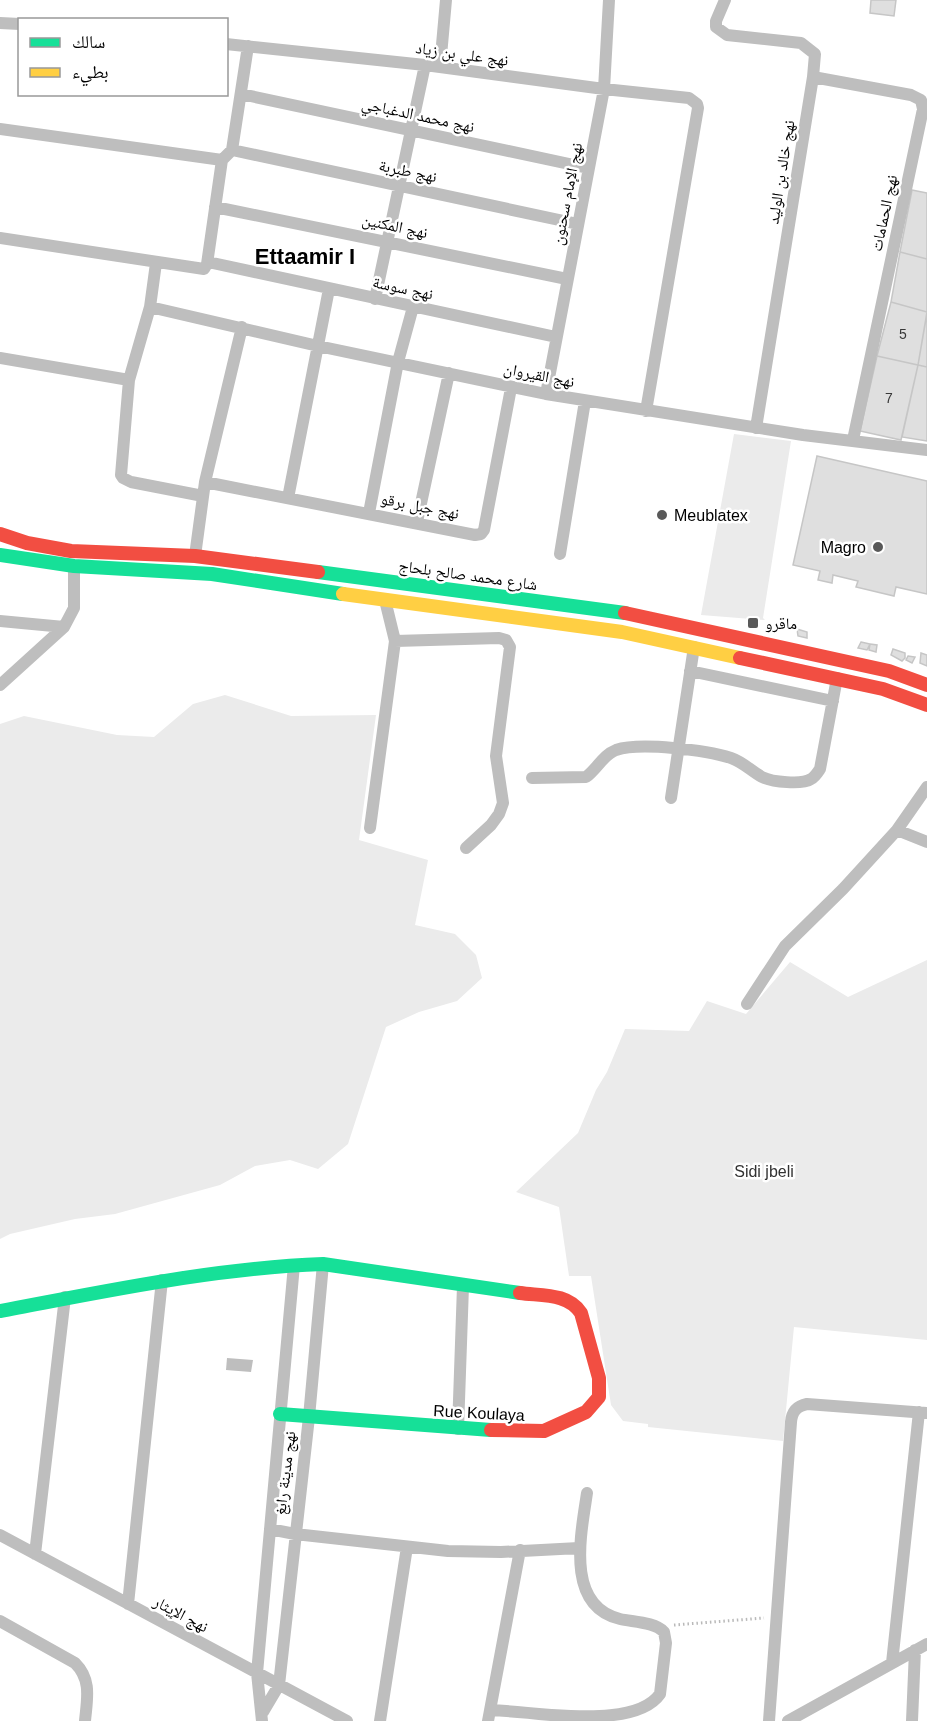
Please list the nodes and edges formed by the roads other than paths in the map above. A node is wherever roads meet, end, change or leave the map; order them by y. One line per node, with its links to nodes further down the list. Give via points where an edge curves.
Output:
1 (446, 0): 9 (street)
2 (609, 0): 11 (street, نهج الإمام سحنون)
3 (725, 0): 10 (street, نهج خالد بن الوليد, via 716,21 720,31 801,43 815,54)
4 (0, 22): 5 (street)
5 (18, 24)
6 (228, 44): 7 (street, نهج علي بن زياد)
7 (248, 46): 8 (street, نهج علي بن زياد); 12 (street)
8 (425, 65): 9 (street, نهج علي بن زياد); 14 (street)
9 (440, 67): 11 (street, نهج علي بن زياد)
10 (813, 77): 41 (street, نهج خالد بن الوليد); 42 (street, نهج الحمامات, via 911,95 921,100 923,109)
11 (604, 90): 17 (street, نهج الإمام سحنون); 40 (street, نهج علي بن زياد, via 689,98 699,108)
12 (241, 94): 14 (street, نهج محمد الدغباجي); 15 (street)
13 (0, 129): 16 (street)
14 (411, 130): 17 (street, نهج محمد الدغباجي); 18 (street)
15 (232, 150): 16 (street); 18 (street, نهج طبربة)
16 (222, 160): 19 (street)
17 (588, 168): 20 (street, نهج الإمام سحنون)
18 (399, 186): 20 (street, نهج طبربة); 22 (street)
19 (215, 207): 22 (street, نهج المكنين); 24 (street)
20 (578, 224): 25 (street, نهج الإمام سحنون)
21 (0, 238): 23 (street, نهج سوسة)
22 (387, 241): 25 (street, نهج المكنين); 27 (street)
23 (156, 263): 24 (street, نهج سوسة); 28 (street)
24 (206, 265): 26 (street, نهج سوسة)
25 (567, 279): 31 (street, نهج الإمام سحنون)
26 (329, 289): 27 (street, نهج سوسة); 32 (street)
27 (375, 298): 29 (street, نهج سوسة)
28 (150, 307): 30 (street, نهج القيروان); 36 (street)
29 (413, 307): 31 (street, نهج سوسة); 34 (street)
30 (242, 327): 32 (street, نهج القيروان); 44 (street)
31 (556, 337): 38 (street, نهج الإمام سحنون)
32 (318, 346): 34 (street, نهج القيروان); 46 (street)
33 (0, 358): 36 (street)
34 (398, 362): 35 (street, نهج القيروان); 47 (street)
35 (449, 374): 37 (street, نهج القيروان); 48 (street)
36 (129, 380): 45 (street, via 121,475 131,482)
37 (511, 388): 38 (street, نهج القيروان); 48 (street, نهج جبل برقو, via 484,530 475,535)
38 (546, 394): 39 (street, نهج القيروان)
39 (585, 401): 40 (street, نهج القيروان); 50 (street)
40 (646, 411): 41 (street, نهج القيروان)
41 (756, 428): 42 (street, نهج القيروان)
42 (853, 440): 43 (street, نهج القيروان)
43 (927, 450)
44 (205, 482): 45 (street); 46 (street, نهج جبل برقو)
45 (203, 496): 52 (street)
46 (288, 498): 47 (street, نهج جبل برقو)
47 (369, 513): 48 (street, نهج جبل برقو)
48 (417, 522)
49 (0, 534): 52 (main road, شارع محمد صالح بلحاج, via 70,551)
50 (560, 554)
51 (0, 555): 53 (main road)
52 (195, 556): 57 (main road, شارع محمد صالح بلحاج, via 620,612)
53 (74, 566): 54 (main road, via 212,574); 56 (street, via 74,608)
54 (385, 600): 58 (street); 59 (main road, via 622,632)
55 (0, 621): 56 (street)
56 (64, 627): 64 (street)
57 (713, 632): 60 (main road); 63 (main road, شارع محمد صالح بلحاج, via 889,672)
58 (395, 641): 71 (street); 74 (street, via 500,638 510,646 497,749 503,803 491,825)
59 (694, 647): 60 (main road); 61 (street)
60 (710, 650): 62 (main road)
61 (690, 671): 65 (street); 67 (street)
62 (837, 678): 65 (street); 66 (main road)
63 (927, 685)
64 (0, 686)
65 (833, 701): 67 (street, via 820,769 804,782 771,781 729,757)
66 (927, 705)
67 (679, 749): 68 (street, via 626,748 613,751 586,777); 70 (street)
68 (532, 778)
69 (927, 787): 72 (street)
70 (671, 798)
71 (370, 828)
72 (897, 830): 73 (street); 75 (street, via 785,946)
73 (927, 842)
74 (466, 848)
75 (747, 1004)
76 (322, 1264): 77 (main road, Rue Koulaya); 79 (main road, Rue Koulaya); 84 (street, نهج مدينة رابغ)
77 (294, 1265): 78 (main road, Rue Koulaya); 83 (street, نهج مدينة رابغ)
78 (162, 1280): 80 (main road, Rue Koulaya); 94 (street)
79 (463, 1286): 85 (street); 85 (main road, Rue Koulaya, via 566,1299 575,1304 581,1313 600,1392 586,1412 544,1431)
80 (66, 1298): 81 (main road, Rue Koulaya); 93 (street)
81 (0, 1311)
82 (923, 1412): 98 (street); 106 (street, via 807,1404 798,1407 791,1422)
83 (280, 1414): 84 (main road, Rue Koulaya); 87 (street, نهج مدينة رابغ)
84 (309, 1417): 85 (main road, Rue Koulaya); 88 (street, نهج مدينة رابغ)
85 (458, 1429)
86 (587, 1493): 91 (street)
87 (270, 1529): 88 (street); 99 (street, نهج مدينة رابغ)
88 (295, 1534): 90 (street); 100 (street, نهج مدينة رابغ)
89 (0, 1535): 93 (street, نهج الإيثار)
90 (407, 1547): 92 (street); 105 (street)
91 (579, 1548): 92 (street); 101 (street, via 585,1590 595,1606 615,1618 655,1626 664,1632 661,1688 656,1701 631,1714 609,1719)
92 (520, 1550): 101 (street)
93 (35, 1554): 94 (street, نهج الإيثار)
94 (128, 1604): 99 (street, نهج الإيثار)
95 (0, 1621): 104 (street, via 75,1663 87,1683)
96 (927, 1644): 97 (street)
97 (915, 1650): 98 (street); 108 (street)
98 (892, 1663): 107 (street)
99 (257, 1673): 100 (street, نهج الإيثار); 102 (street, نهج مدينة رابغ)
100 (279, 1685): 102 (street); 103 (street, نهج الإيثار)
101 (489, 1715)
102 (262, 1717)
103 (342, 1720)
104 (85, 1721)
105 (380, 1721)
106 (769, 1721)
107 (788, 1721)
108 (912, 1721)

